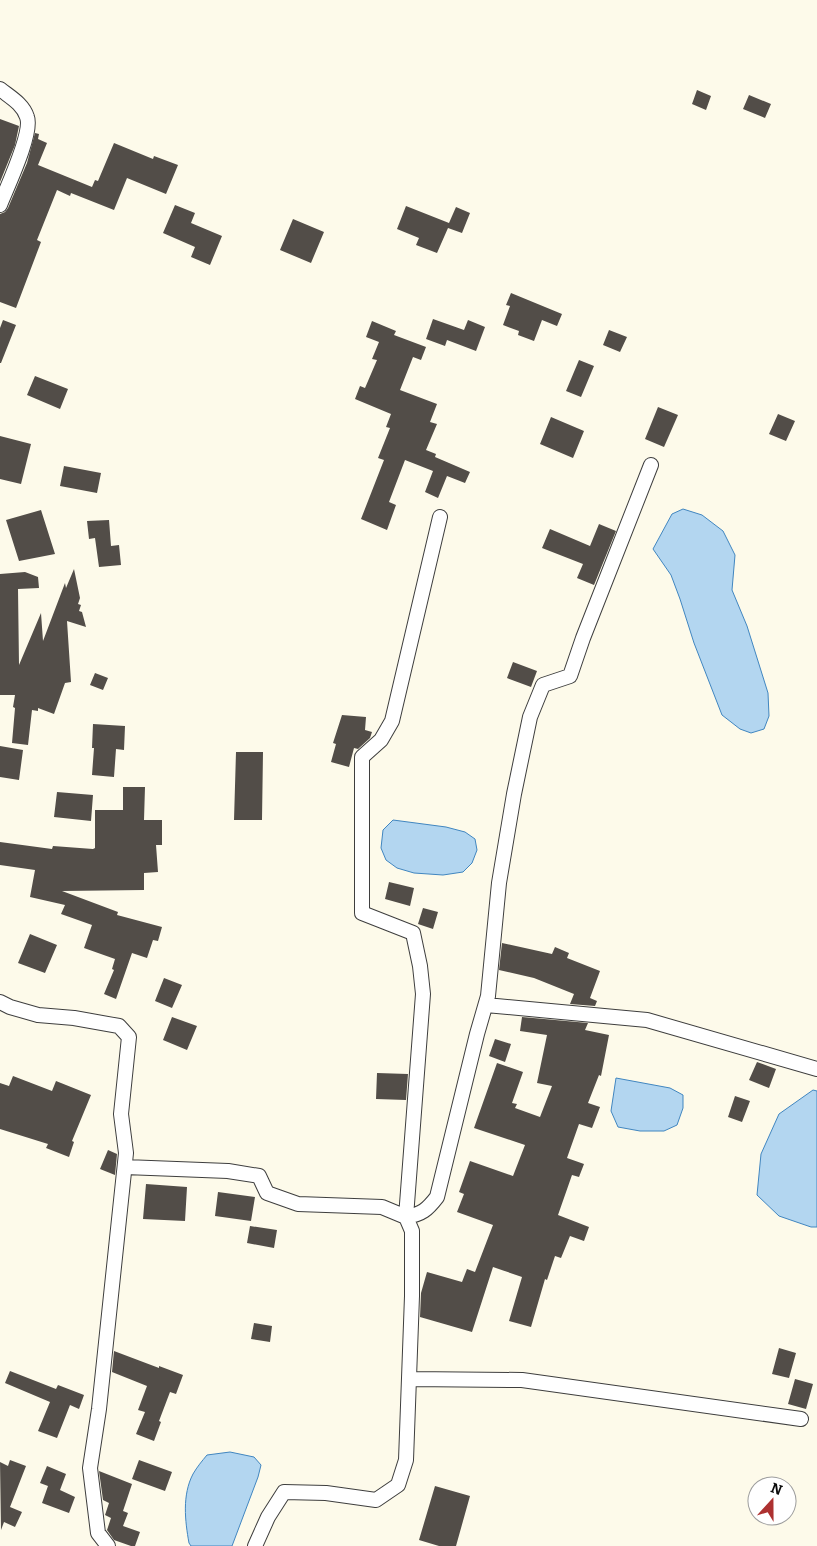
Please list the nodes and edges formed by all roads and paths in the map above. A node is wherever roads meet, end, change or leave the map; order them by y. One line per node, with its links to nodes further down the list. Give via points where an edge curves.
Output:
1 (0, 90): 2 (street, via 21,106 28,118 26,136)
2 (0, 205)
3 (651, 465): 6 (street, via 570,676 543,685 530,717 501,874)
4 (440, 517): 9 (street, via 392,721 381,740 362,757 362,913 413,933 423,994)
5 (0, 1002): 8 (street, via 38,1015 118,1026 129,1037 121,1114)
6 (486, 1005): 7 (street, via 647,1020); 9 (street, via 437,1196 428,1208)
7 (817, 1069)
8 (125, 1167): 9 (street, via 228,1171 258,1176 267,1193 298,1204 382,1206); 12 (street, via 90,1468 98,1533)
9 (406, 1217): 10 (street, via 412,1232)
10 (410, 1379): 11 (street, via 522,1380); 13 (street, via 406,1460 398,1485 376,1500 326,1492 284,1492)
11 (801, 1420)
12 (108, 1546)
13 (255, 1546)

